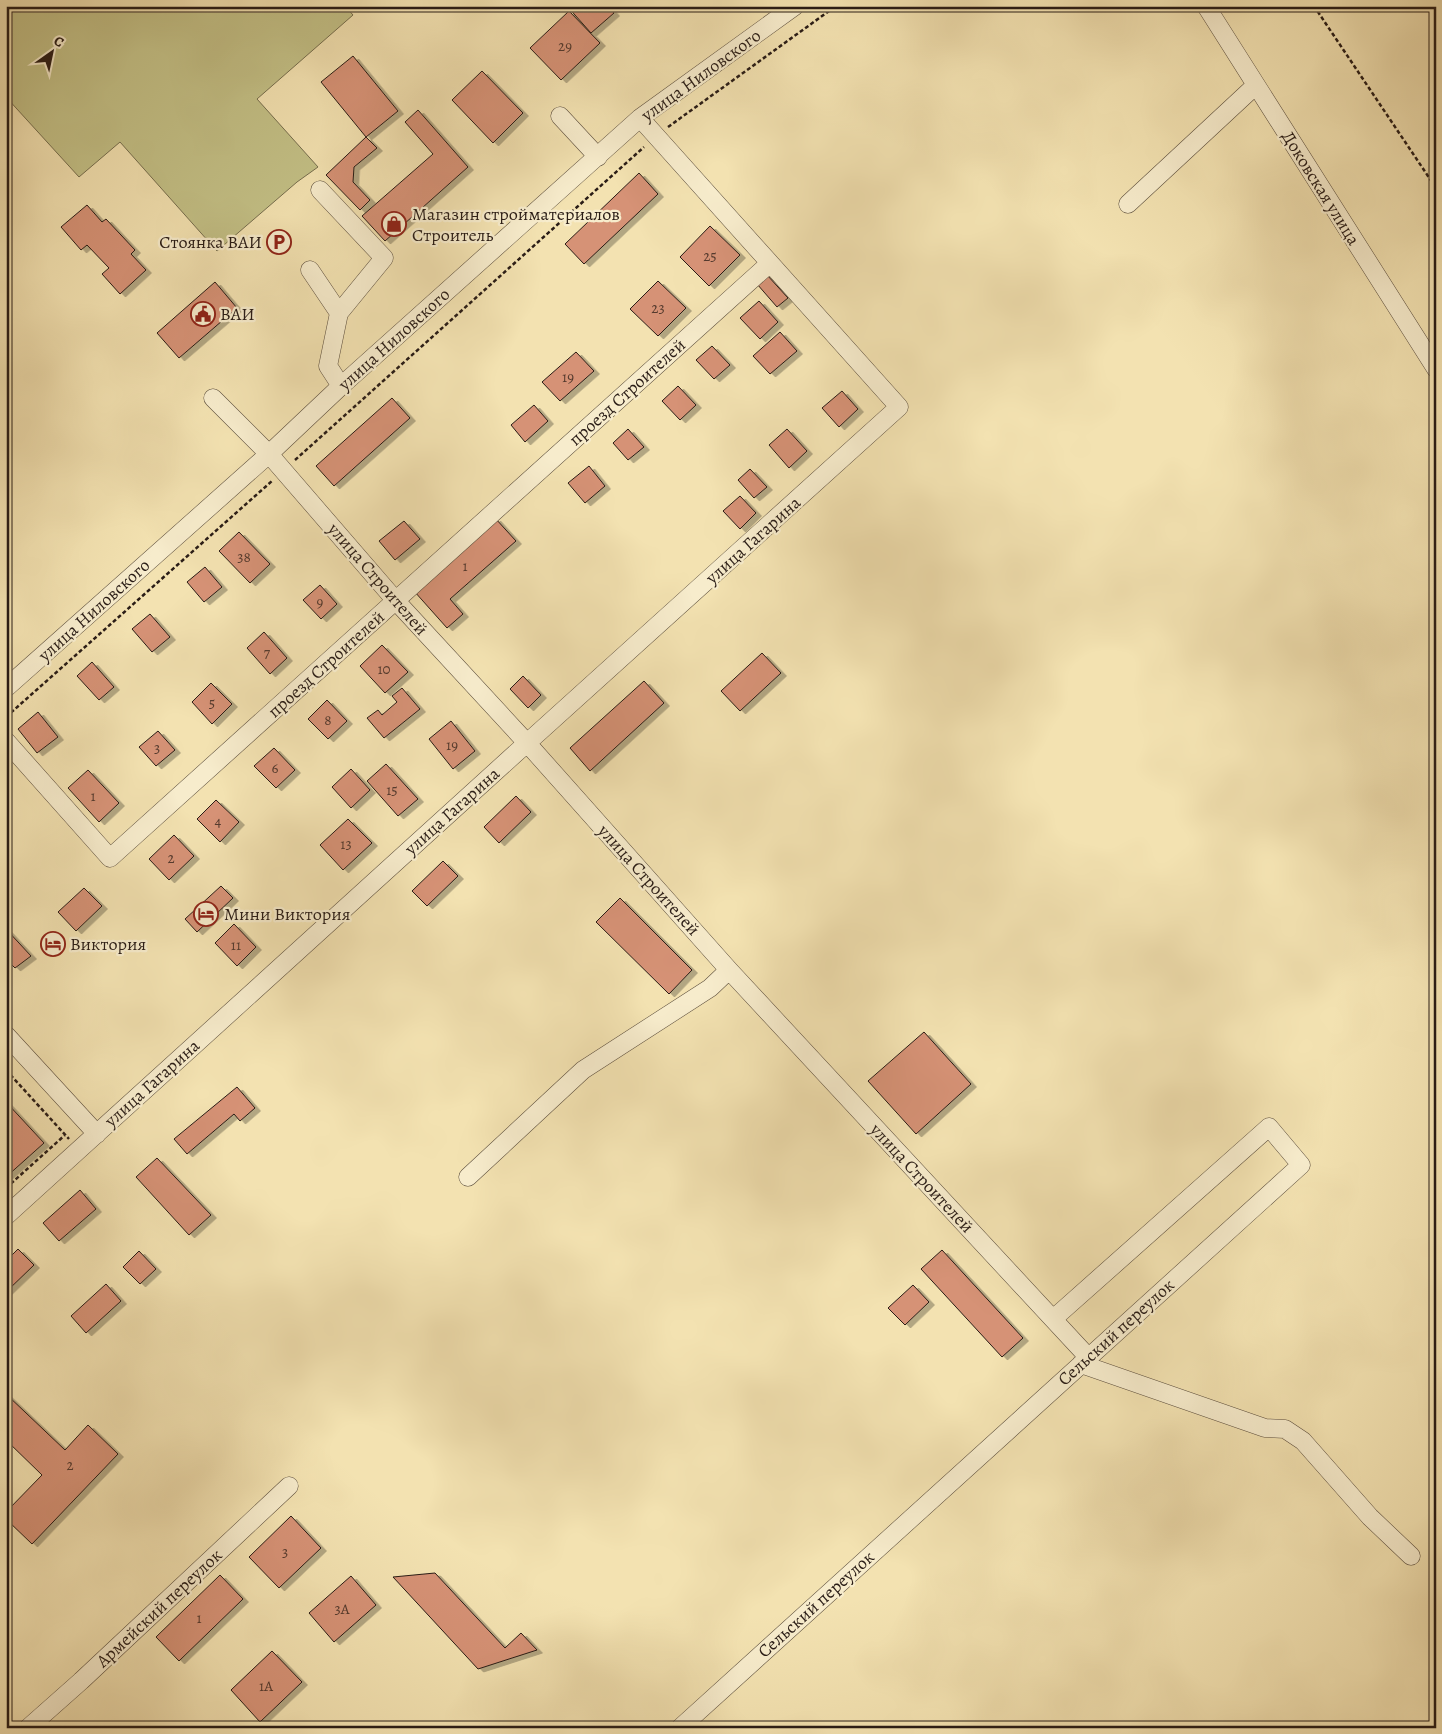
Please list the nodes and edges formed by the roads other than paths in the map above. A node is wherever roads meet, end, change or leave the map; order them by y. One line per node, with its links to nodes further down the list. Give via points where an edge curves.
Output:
1 (795, 6): 5 (street, улица Ниловского)
2 (1206, 6): 3 (street, Доковская улица)
3 (1256, 85): 8 (street); 12 (street, Доковская улица)
4 (560, 116): 6 (street)
5 (640, 118): 6 (street, улица Ниловского); 9 (street)
6 (598, 157): 13 (street, улица Ниловского)
7 (320, 190): 11 (street, via 384,258)
8 (1128, 204)
9 (769, 264): 16 (street, проезд Строителей); 19 (street, улица Гагарина, via 899,408)
10 (310, 270): 11 (street)
11 (339, 313): 13 (street, via 328,366)
12 (1436, 369)
13 (341, 386): 15 (street, улица Ниловского)
14 (213, 398): 15 (street, улица Строителей)
15 (269, 454): 16 (street, улица Строителей); 17 (street, улица Ниловского)
16 (396, 601): 18 (street, проезд Строителей, via 110,858); 19 (street, улица Строителей)
17 (6, 688)
18 (6, 741)
19 (527, 743): 20 (street, улица Строителей); 22 (street, улица Гагарина)
20 (729, 970): 23 (street, via 710,988 583,1070); 25 (street, улица Строителей)
21 (6, 1035): 22 (street)
22 (97, 1134): 24 (street, улица Гагарина)
23 (468, 1177)
24 (6, 1216)
25 (1053, 1319): 26 (street, улица Строителей); 26 (street, Сельский переулок, via 1269,1127 1301,1165)
26 (1085, 1361): 28 (street, via 1265,1428 1285,1430 1303,1440 1370,1517); 30 (street, Сельский переулок)
27 (289, 1486): 29 (street, Армейский переулок)
28 (1412, 1556)
29 (28, 1728)
30 (680, 1728)

